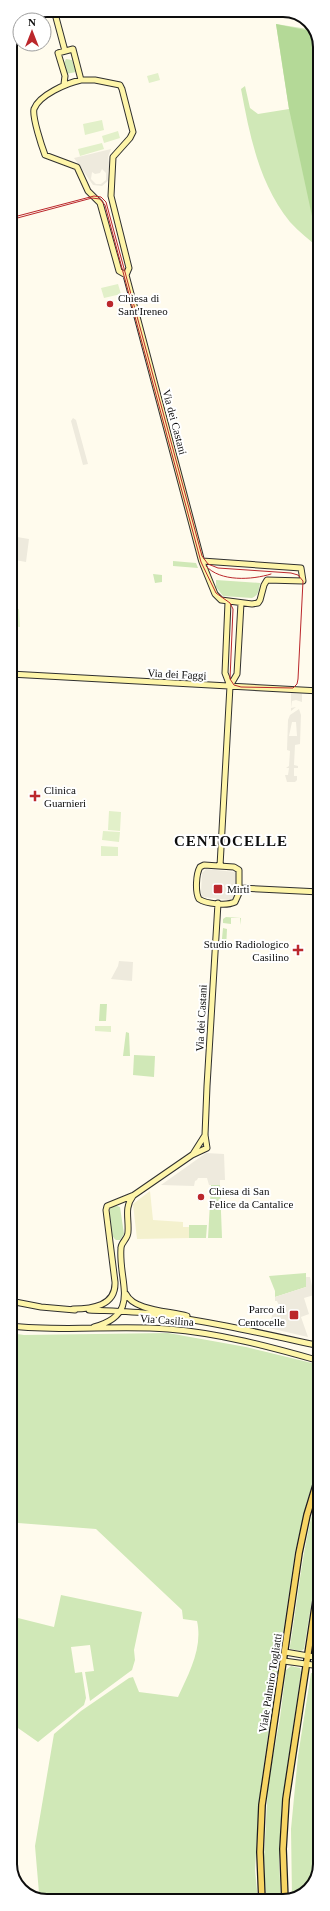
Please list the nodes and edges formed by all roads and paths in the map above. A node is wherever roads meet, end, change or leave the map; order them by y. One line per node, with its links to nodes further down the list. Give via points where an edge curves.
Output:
1 (56, 17): 2 (street)
2 (64, 51): 3 (street, via 73,48); 4 (street, via 58,53)
3 (81, 80): 4 (street); 5 (street, via 113,83 122,88 133,131 132,136 114,157 111,196 129,268)
4 (64, 84): 5 (street, via 40,102 34,112 45,154 49,158 73,164 79,169 87,188 99,200 119,271)
5 (126, 275): 6 (street, Via dei Castani)
6 (202, 560): 7 (street, Via dei Castani, via 217,596); 8 (street, via 301,568 302,581 269,580 264,584 259,602)
7 (228, 602): 8 (street); 10 (street, via 225,675)
8 (240, 603): 10 (street, via 237,674)
9 (17, 674): 10 (street, Via dei Faggi)
10 (230, 686): 11 (street, Via dei Faggi); 12 (street)
11 (313, 691)
12 (220, 866): 13 (street, via 239,870); 15 (street, via 200,867 197,891 197,896 202,901)
13 (239, 888): 14 (street); 15 (street, via 234,903)
14 (313, 892)
15 (218, 903): 16 (street, Via dei Castani)
16 (205, 1135): 17 (street, Via dei Castani); 17 (street, Via dei Castani, via 206,1148)
17 (192, 1155): 18 (street)
18 (134, 1195): 19 (street, via 128,1207 128,1235 120,1248); 21 (street, via 108,1204 106,1208 115,1283 113,1295 102,1305)
19 (125, 1289): 22 (street); 23 (street, Via Casilina, via 129,1299 136,1305)
20 (17, 1303): 21 (street, Via Casilina)
21 (73, 1309): 22 (street, Via Casilina)
22 (120, 1312): 23 (street, Via Casilina); 25 (street, via 105,1324)
23 (200, 1321): 26 (street, Via Casilina)
24 (17, 1327): 25 (street, Via Casilina)
25 (86, 1330): 27 (street, Via Casilina, via 169,1329 243,1342)
26 (313, 1345)
27 (313, 1359)
28 (313, 1497): 30 (main road, Viale Palmiro Togliatti, via 299,1553)
29 (313, 1618): 31 (main road)
30 (285, 1652): 31 (street); 33 (main road, Viale Palmiro Togliatti)
31 (307, 1656): 32 (street); 34 (main road)
32 (313, 1657)
33 (284, 1661): 34 (street); 36 (main road, Viale Palmiro Togliatti, via 262,1812)
34 (306, 1664): 35 (street); 37 (main road, via 286,1798 283,1849)
35 (313, 1665)
36 (262, 1894)
37 (285, 1894)

